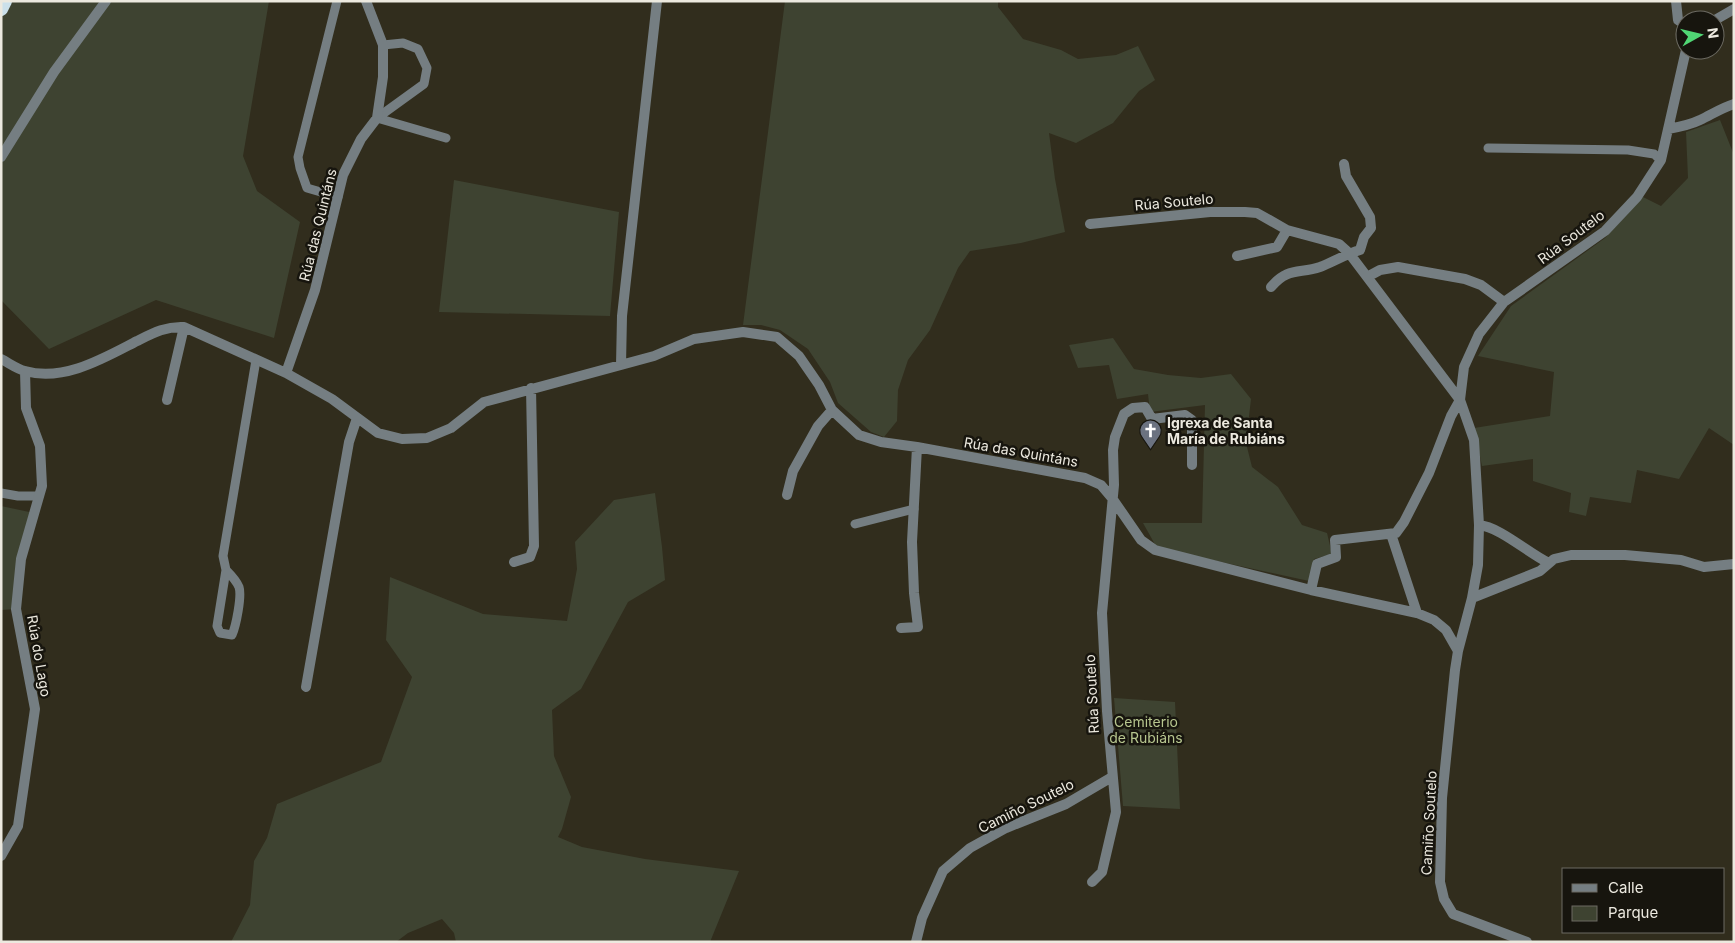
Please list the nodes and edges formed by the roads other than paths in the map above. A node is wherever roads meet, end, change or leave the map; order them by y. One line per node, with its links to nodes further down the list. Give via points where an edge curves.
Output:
1 (5, 1): 6 (highway)
2 (106, 1): 14 (street, via 54,72)
3 (337, 1): 17 (lane, via 298,157 306,188)
4 (366, 1): 7 (street, Rúa das Quintáns)
5 (657, 1): 28 (street, via 622,316)
6 (1, 9)
7 (383, 45): 10 (street, Rúa das Quintáns, via 383,76); 10 (lane, via 403,43 418,49 427,68 424,84)
8 (1684, 60): 11 (street, Rúa Soutelo)
9 (1734, 104): 11 (street, via 1682,127)
10 (377, 118): 12 (lane); 17 (street, Rúa das Quintáns, via 361,139 343,174)
11 (1668, 129): 15 (street, Rúa Soutelo)
12 (446, 138)
13 (1488, 148): 15 (lane, via 1628,150 1654,154)
14 (1, 157)
15 (1661, 160): 24 (street, Rúa Soutelo, via 1637,197 1605,231)
16 (1344, 164): 20 (street, via 1346,176 1370,217 1371,228 1364,236 1360,250)
17 (338, 198): 30 (street, Rúa das Quintáns, via 315,290)
18 (1090, 224): 19 (street, Rúa Soutelo, via 1210,212 1245,212 1258,213)
19 (1287, 230): 20 (street, Rúa Soutelo, via 1340,244); 21 (street, via 1277,247)
20 (1349, 253): 22 (street, Rúa Soutelo); 23 (street, via 1318,268 1299,270 1279,278)
21 (1237, 256)
22 (1367, 277): 24 (street, via 1380,270 1398,267 1465,279 1481,285); 33 (street, Rúa Soutelo)
23 (1271, 287)
24 (1504, 302): 33 (street, Rúa Soutelo, via 1479,334 1464,366)
25 (184, 328): 27 (street, Rúa das Quintáns); 29 (street, Rúa das Quintáns, via 157,331 90,364 67,371 46,374); 32 (street)
26 (1, 359): 29 (street)
27 (256, 360): 30 (street, Rúa das Quintáns); 49 (lane, via 223,556)
28 (621, 365): 31 (street, Rúa das Quintáns); 34 (street, Rúa das Quintáns, via 654,356 694,339 743,332 777,337 799,356)
29 (24, 371): 40 (street, Rúa do Lago, via 26,408 40,446 42,486)
30 (286, 374): 35 (street, Rúa das Quintáns, via 332,399)
31 (531, 388): 35 (street, Rúa das Quintáns, via 484,402 451,428 426,438 402,440 378,433); 46 (street, via 534,546 530,557)
32 (168, 400)
33 (1460, 400): 44 (street, Rúa Soutelo, via 1474,440); 45 (street, Rúa Soutelo, via 1404,522 1396,533)
34 (832, 410): 36 (street, Rúa das Quintáns, via 859,435); 39 (street, via 818,426 793,471)
35 (357, 418): 55 (street, via 349,442)
36 (917, 447): 41 (street, Rúa das Quintáns, via 1085,478 1101,485); 42 (street)
37 (1192, 465): 41 (street, Rúa Soutelo, via 1192,420 1185,415 1152,419 1145,407 1133,408 1124,414 1115,437)
38 (1, 493): 40 (lane)
39 (787, 495)
40 (39, 496): 57 (street, Rúa do Lago, via 22,559 16,609 35,709 18,826)
41 (1112, 498): 50 (street, via 1141,540 1155,550); 56 (street, Rúa Soutelo, via 1102,612)
42 (914, 509): 43 (lane); 53 (street, via 912,542 918,627)
43 (855, 524)
44 (1479, 525): 47 (street, via 1489,526); 51 (street, Rúa Soutelo, via 1478,565)
45 (1391, 534): 50 (street, via 1334,540 1336,557 1317,564); 52 (street)
46 (514, 562)
47 (1549, 563): 48 (street, via 1571,555 1625,555 1681,560 1704,566); 51 (street, via 1540,571)
48 (1734, 564)
49 (226, 570): 49 (lane, via 217,626 220,632 232,635 236,628 240,589)
50 (1311, 590): 52 (street)
51 (1472, 598): 54 (street, Rúa Soutelo)
52 (1417, 613): 54 (street, via 1434,620 1446,630)
53 (901, 628)
54 (1458, 651): 60 (street, Camiño Soutelo, via 1442,798 1440,882 1444,899 1453,914)
55 (306, 687)
56 (1112, 777): 58 (street, Rúa Soutelo, via 1116,812 1102,872); 59 (street, Camiño Soutelo, via 1066,804 1006,828 970,848 944,871 922,918)
57 (1, 856)
58 (1092, 882)
59 (916, 942)
60 (1527, 942)

